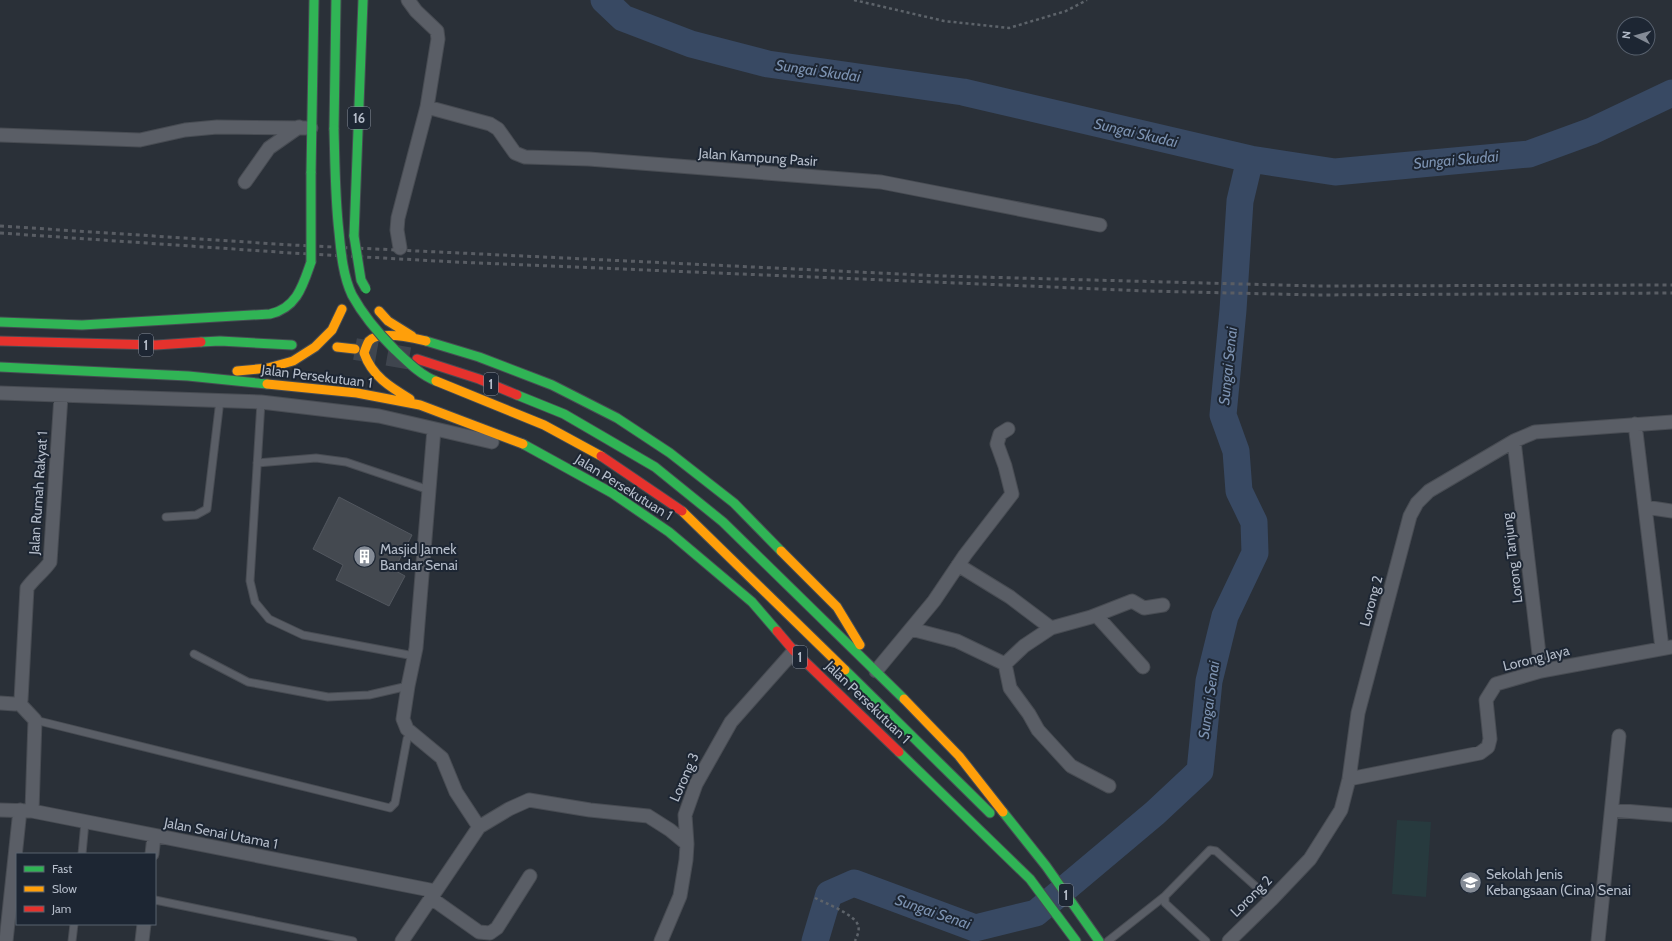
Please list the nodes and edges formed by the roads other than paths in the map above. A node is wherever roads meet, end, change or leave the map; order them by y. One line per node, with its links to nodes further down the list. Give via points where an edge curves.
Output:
1 (314, 0): 6 (highway)
2 (336, 0): 62 (highway, bridge, via 335,195 342,262 352,294 367,318 387,342 430,379 544,425 608,460 682,511)
3 (363, 0): 10 (highway, 16)
4 (408, 0): 5 (street, via 437,30 438,39)
5 (427, 107): 9 (street, Jalan Kampung Pasir, via 490,124 498,129 515,153 524,157 589,159 881,182); 11 (street, via 398,218)
6 (305, 128): 7 (street, via 217,127 185,130 140,140); 8 (street, via 269,148); 12 (highway, bridge, via 311,173 311,262 301,291 289,306 276,313 256,316 82,325)
7 (0, 135)
8 (246, 182)
9 (1100, 225)
10 (354, 236): 13 (highway, bridge, via 361,280 371,298 388,321); 20 (highway, bridge, via 342,309 332,330 315,347 293,361 268,368)
11 (400, 248)
12 (0, 322)
13 (414, 338): 25 (highway, via 380,335 369,341 364,353 367,364 376,375 389,387); 48 (highway, via 479,357 552,385 617,418 670,453 734,503 837,608)
14 (0, 341): 15 (highway, Jalan Persekutuan 1 / 1, via 156,345 220,341)
15 (292, 345)
16 (337, 347): 17 (highway)
17 (356, 349)
18 (417, 359): 48 (highway, Jalan Persekutuan 1 / 1, via 479,379 564,414 655,467 723,522)
19 (0, 367): 20 (highway, Jalan Persekutuan 1 / 1)
20 (188, 376): 25 (highway, Jalan Persekutuan 1 / 1, via 357,393)
21 (0, 393): 22 (street)
22 (61, 396): 23 (street); 52 (street, Jalan Rumah Rakyat 1, via 50,562 27,588)
23 (220, 400): 24 (street); 36 (lane, via 207,509 196,515)
24 (261, 402): 28 (street, via 379,416); 32 (lane)
25 (420, 405): 31 (highway, Jalan Persekutuan 1 / 1, via 508,437)
26 (1672, 422): 27 (street, Lorong 2)
27 (1635, 424): 30 (street, Lorong 2, via 1535,432); 34 (street)
28 (434, 429): 31 (street, via 475,437); 33 (street)
29 (1008, 429): 37 (street, via 1000,434 997,444 1012,494)
30 (1514, 440): 49 (street, Lorong Tanjung); 56 (street, Lorong 2, via 1429,491 1417,503 1410,516 1358,713)
31 (552, 459): 43 (highway, Jalan Persekutuan 1 / 1, via 612,493 669,532 752,602)
32 (257, 463): 33 (lane, via 316,458 346,462); 45 (lane, via 250,581 256,602 269,620 303,634)
33 (429, 490): 45 (street)
34 (1645, 507): 35 (street); 42 (street)
35 (1672, 511)
36 (166, 517)
37 (958, 565): 40 (street, via 1010,597); 41 (street)
38 (1162, 605): 39 (street, via 1144,608 1132,601)
39 (1096, 615): 40 (street); 47 (street)
40 (1051, 628): 46 (street, via 1024,646)
41 (911, 629): 46 (street, via 957,641); 48 (street)
42 (1667, 648): 49 (street, Lorong Jaya)
43 (794, 650): 66 (street, Lorong 3, via 731,722 696,784 685,815); 73 (highway, Jalan Persekutuan 1 / 1)
44 (194, 654): 50 (lane, via 248,682 328,697 370,696)
45 (414, 656): 50 (street)
46 (1005, 664): 57 (street, via 1010,688 1038,730 1071,766)
47 (1143, 667)
48 (876, 671): 87 (highway, Jalan Persekutuan 1 / 1, via 960,756 1046,866)
49 (1542, 671): 56 (street, Lorong Jaya, via 1496,684 1486,700 1490,739 1488,747 1480,753)
50 (408, 686): 54 (street, via 403,719)
51 (0, 703): 52 (street)
52 (19, 703): 53 (street)
53 (35, 720): 54 (lane, via 390,808 395,803 407,739); 60 (street)
54 (411, 733): 64 (street, via 442,758 456,792)
55 (1619, 736): 59 (street)
56 (1349, 779): 77 (street, Lorong 2, via 1341,810 1310,859)
57 (1109, 786)
58 (0, 810): 60 (street, Jalan Senai Utama 1)
59 (1612, 810): 61 (street); 91 (street)
60 (26, 811): 63 (street, Jalan Senai Utama 1); 67 (street)
61 (1672, 816)
62 (999, 821)
63 (85, 822): 65 (street, Jalan Senai Utama 1); 68 (lane)
64 (479, 827): 66 (street, via 529,800 648,816); 74 (street)
65 (154, 836): 69 (street); 74 (street, Jalan Senai Utama 1)
66 (687, 844): 85 (street, Lorong 3, via 680,896)
67 (20, 853)
68 (82, 853)
69 (152, 853)
70 (1016, 854): 73 (highway)
71 (16, 876): 80 (street)
72 (530, 876): 74 (street, via 497,928 490,933 479,932)
73 (1030, 879): 86 (highway, Jalan Persekutuan 1 / 1)
74 (433, 895): 84 (street)
75 (1165, 896): 77 (lane, via 1210,850 1216,851); 88 (lane); 89 (lane, via 1165,903)
76 (156, 900): 83 (lane)
77 (1271, 900): 90 (street, Lorong 2)
78 (74, 925): 81 (lane)
79 (144, 925): 82 (street)
80 (6, 941)
81 (72, 941)
82 (142, 941)
83 (352, 941)
84 (402, 941)
85 (660, 941)
86 (1076, 941)
87 (1099, 941)
88 (1108, 941)
89 (1206, 941)
90 (1229, 941)
91 (1598, 941)

